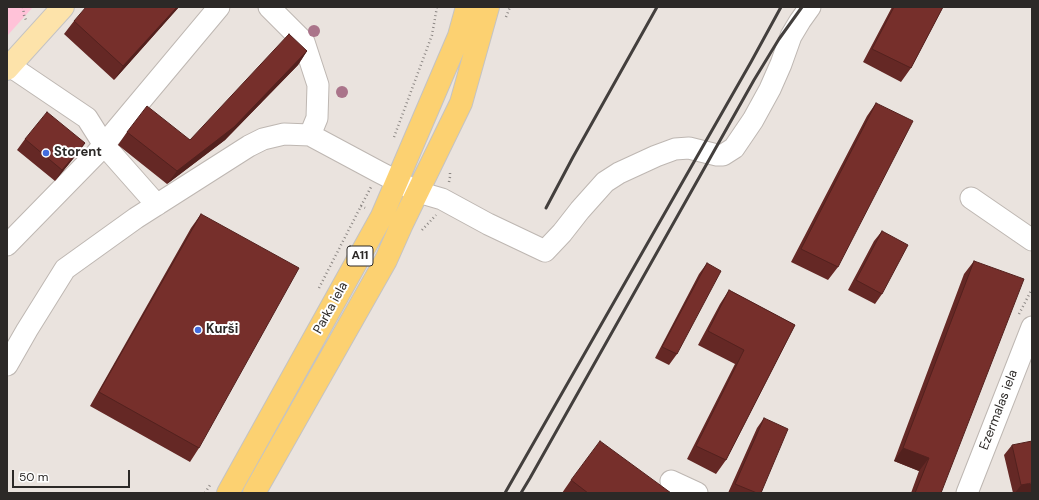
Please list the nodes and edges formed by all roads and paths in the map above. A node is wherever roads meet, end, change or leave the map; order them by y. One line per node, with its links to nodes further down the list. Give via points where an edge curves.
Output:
1 (63, 7): 8 (main road)
2 (219, 7): 11 (street)
3 (269, 7): 9 (street, via 304,42 318,85 317,118)
4 (437, 7): 10 (path, via 432,35)
5 (467, 7): 12 (highway, Parka iela / A11, via 459,36)
6 (488, 7): 13 (highway, Parka iela / A11, via 461,103)
7 (810, 7): 13 (street, via 791,36 781,64 753,120 734,148 723,155 689,148 675,149 619,173 605,182 545,251 442,199)
8 (8, 67): 11 (street, via 87,118)
9 (310, 135): 12 (street); 15 (street, via 284,134 263,139)
10 (393, 139)
11 (104, 145): 15 (street); 17 (street)
12 (397, 181): 13 (street); 21 (highway, Parka iela / A11, via 382,216)
13 (418, 192): 22 (highway, Parka iela / A11, via 386,260)
14 (971, 198): 16 (street)
15 (157, 205): 19 (street, via 65,269)
16 (1032, 240)
17 (7, 245)
18 (1032, 327): 24 (street, Ezermalas iela)
19 (7, 364)
20 (670, 481): 23 (street)
21 (228, 493)
22 (254, 493)
23 (697, 493)
24 (967, 493)

